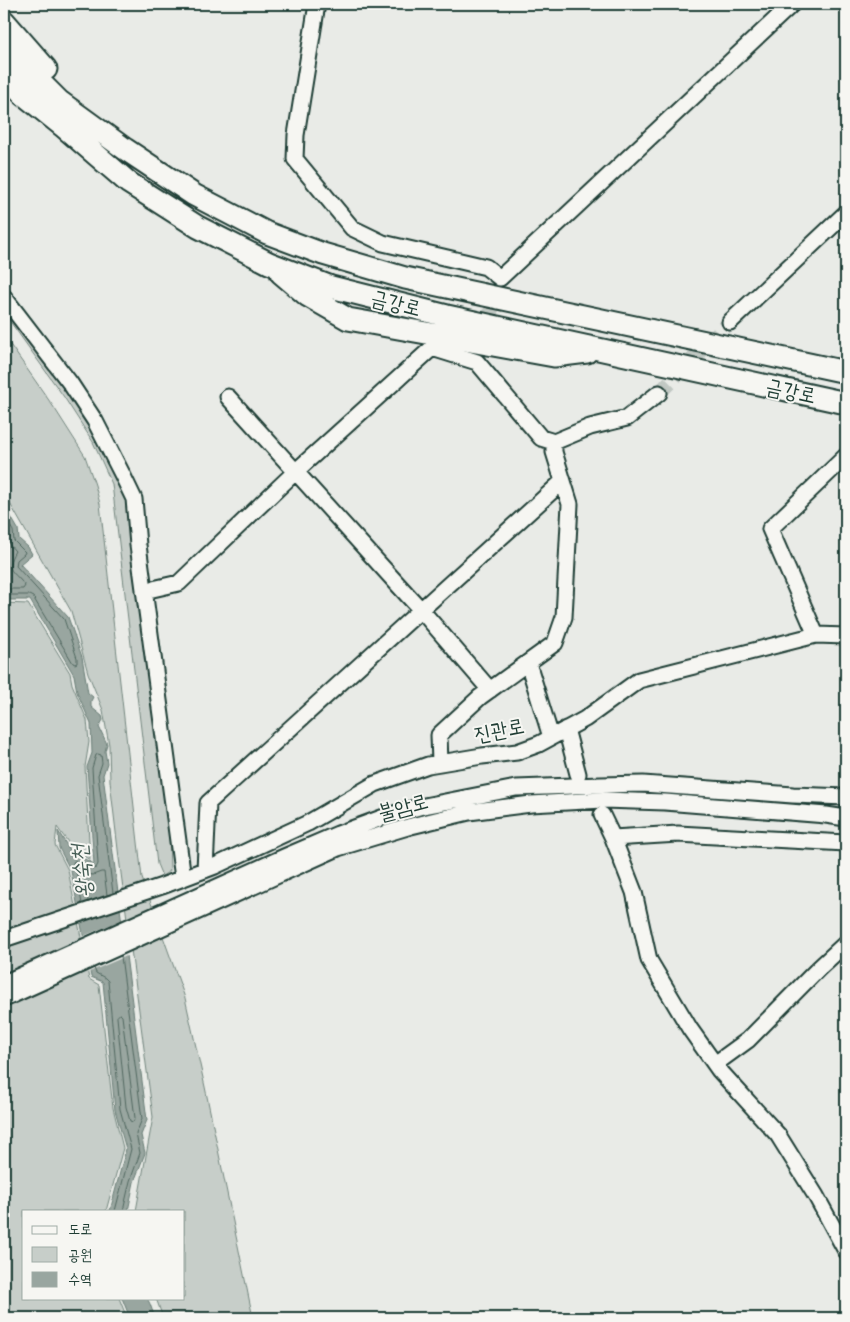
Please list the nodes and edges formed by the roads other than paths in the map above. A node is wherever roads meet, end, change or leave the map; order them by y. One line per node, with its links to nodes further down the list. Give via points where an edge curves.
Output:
1 (317, 4): 2 (street, via 294,158 352,228 383,243 486,267 500,278)
2 (792, 4)
3 (4, 21): 7 (highway, via 67,93)
4 (4, 46): 7 (highway, 금강로, via 59,101)
5 (4, 73): 8 (highway, 금강로, via 23,94)
6 (4, 90): 8 (highway, via 80,157)
7 (125, 149): 12 (highway, 금강로, via 194,195 267,233 323,254 405,278)
8 (129, 183): 15 (highway, 금강로, via 198,227 269,263 331,287 447,316)
9 (846, 213): 11 (street)
10 (4, 297): 20 (street, via 95,422 134,499)
11 (730, 322)
12 (846, 372)
13 (659, 393): 16 (street, via 627,418 590,427)
14 (228, 397): 18 (street)
15 (846, 403)
16 (554, 442): 18 (street, via 541,438 477,362 432,348); 19 (street)
17 (846, 456): 22 (street, via 770,529)
18 (295, 472): 20 (street, via 179,583); 21 (street)
19 (563, 481): 21 (street); 24 (street, via 570,504 564,617 554,643)
20 (144, 591): 37 (street)
21 (420, 610): 25 (street); 36 (street, via 208,803)
22 (816, 635): 23 (street, 진관로); 26 (street, 진관로, via 639,680)
23 (846, 636)
24 (528, 663): 25 (street); 27 (street)
25 (490, 690): 28 (street, via 439,735)
26 (566, 729): 27 (street, 진관로); 29 (street)
27 (551, 737): 28 (street, 진관로, via 517,752)
28 (440, 763): 36 (street, 진관로, via 375,784 308,823)
29 (578, 774)
30 (846, 797): 34 (street, 불암로, via 643,784 516,788 387,816)
31 (602, 815): 33 (street)
32 (846, 818): 34 (street, 불암로, via 665,802 558,802 469,812)
33 (613, 838): 35 (street, via 678,834); 42 (street, via 634,892 649,960)
34 (338, 841): 40 (street, 불암로, via 284,857); 41 (street, 불암로)
35 (846, 843)
36 (205, 870): 37 (street, 진관로)
37 (183, 878): 38 (street, 진관로)
38 (4, 939)
39 (846, 943): 42 (street, via 748,1040)
40 (4, 983)
41 (4, 999)
42 (715, 1064): 43 (street, via 778,1135)
43 (846, 1251)

